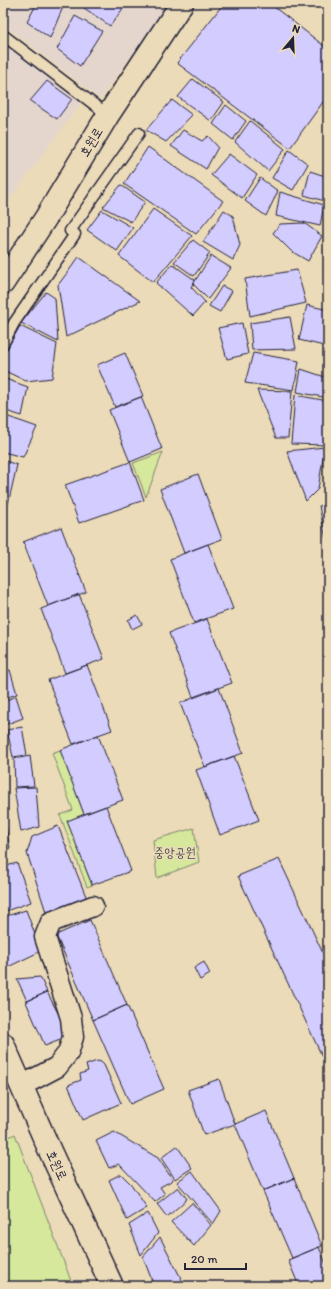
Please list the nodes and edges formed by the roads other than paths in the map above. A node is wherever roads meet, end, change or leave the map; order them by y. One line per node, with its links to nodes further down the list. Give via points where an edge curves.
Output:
1 (182, 3): 3 (street, 호원로)
2 (3, 34): 3 (lane)
3 (108, 115): 5 (street, 호원로)
4 (139, 133): 6 (lane, via 18,317)
5 (3, 283)
6 (3, 344)
7 (93, 906): 9 (street, via 51,922 46,937 71,1018 73,1037 68,1053 57,1067)
8 (3, 1044): 9 (street, 호원로)
9 (21, 1086): 10 (street, 호원로)
10 (112, 1286)

